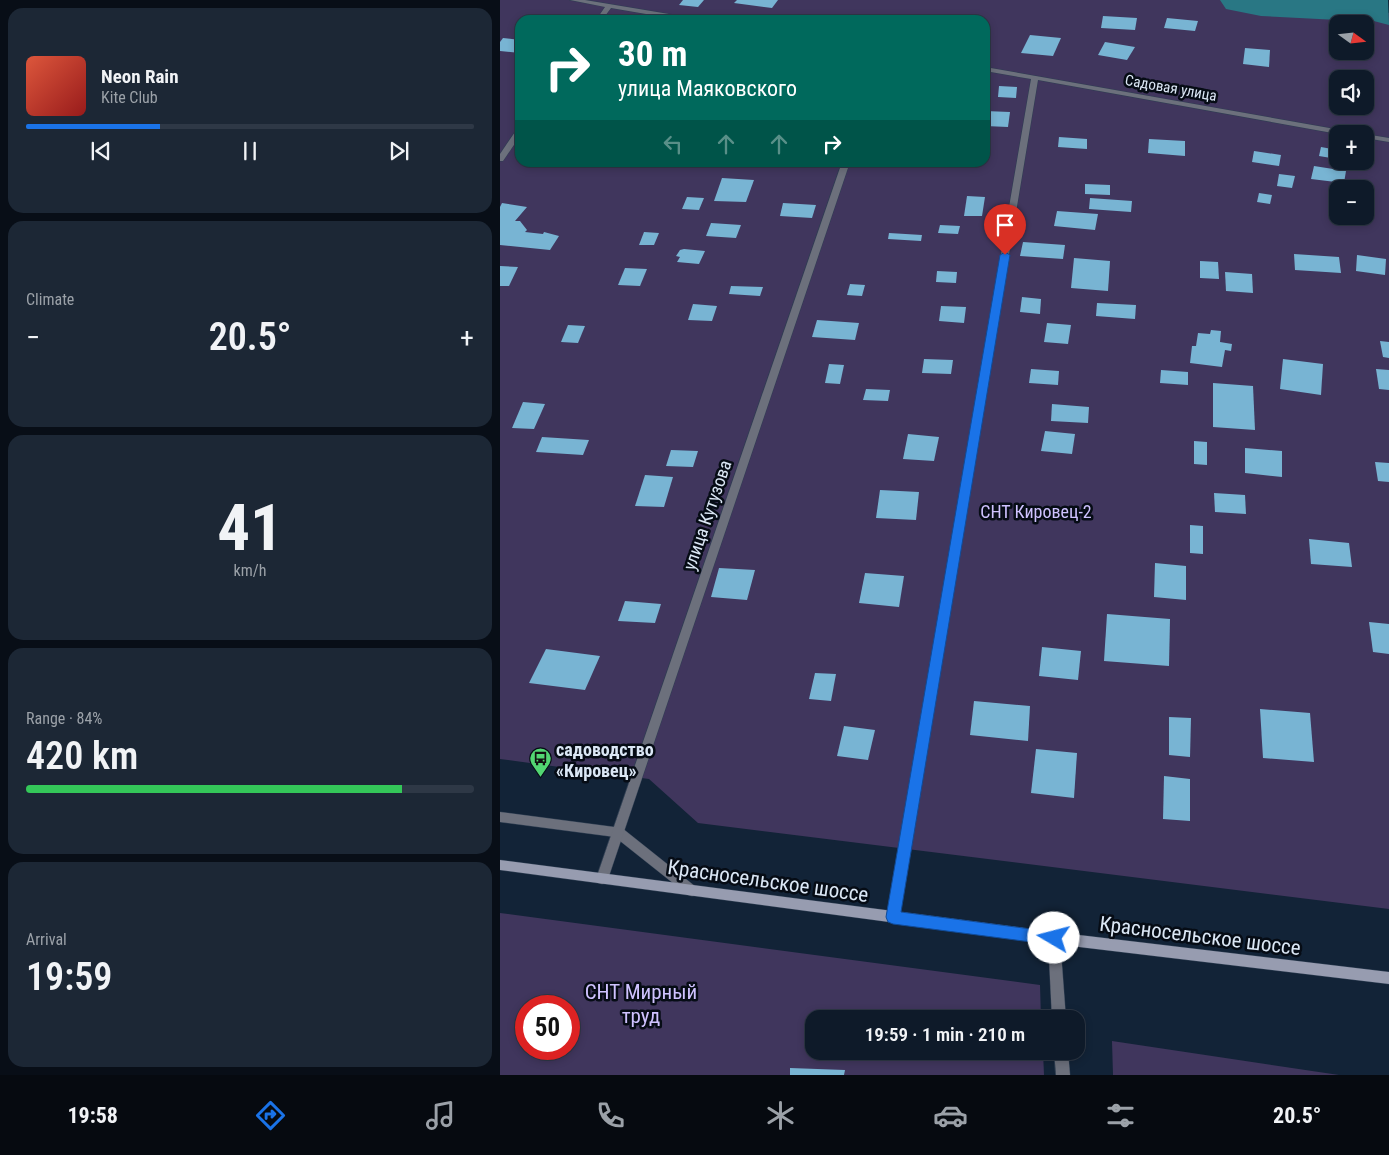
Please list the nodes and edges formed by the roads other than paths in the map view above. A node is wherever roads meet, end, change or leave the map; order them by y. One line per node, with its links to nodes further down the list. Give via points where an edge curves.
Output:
1 (573, 0): 2 (street)
2 (609, 6): 3 (street); 4 (street)
3 (603, 15)
4 (664, 15)
5 (990, 70): 6 (street, Садовая улица)
6 (1035, 77): 7 (street, Садовая улица); 18 (street)
7 (1329, 130)
8 (515, 138): 11 (street)
9 (1374, 138): 10 (street)
10 (1389, 140)
11 (500, 159)
12 (844, 167): 14 (street, улица Кутузова)
13 (500, 817): 14 (street)
14 (618, 832): 16 (street, улица Кутузова); 17 (street)
15 (500, 865): 16 (main road, Красносельское шоссе)
16 (602, 879): 17 (main road, Красносельское шоссе)
17 (692, 891): 18 (main road, Красносельское шоссе)
18 (893, 917): 19 (main road, Красносельское шоссе)
19 (1054, 938): 20 (main road, Красносельское шоссе); 21 (street)
20 (1389, 978)
21 (1058, 1010)
22 (1062, 1060): 23 (street)
23 (1063, 1075)

